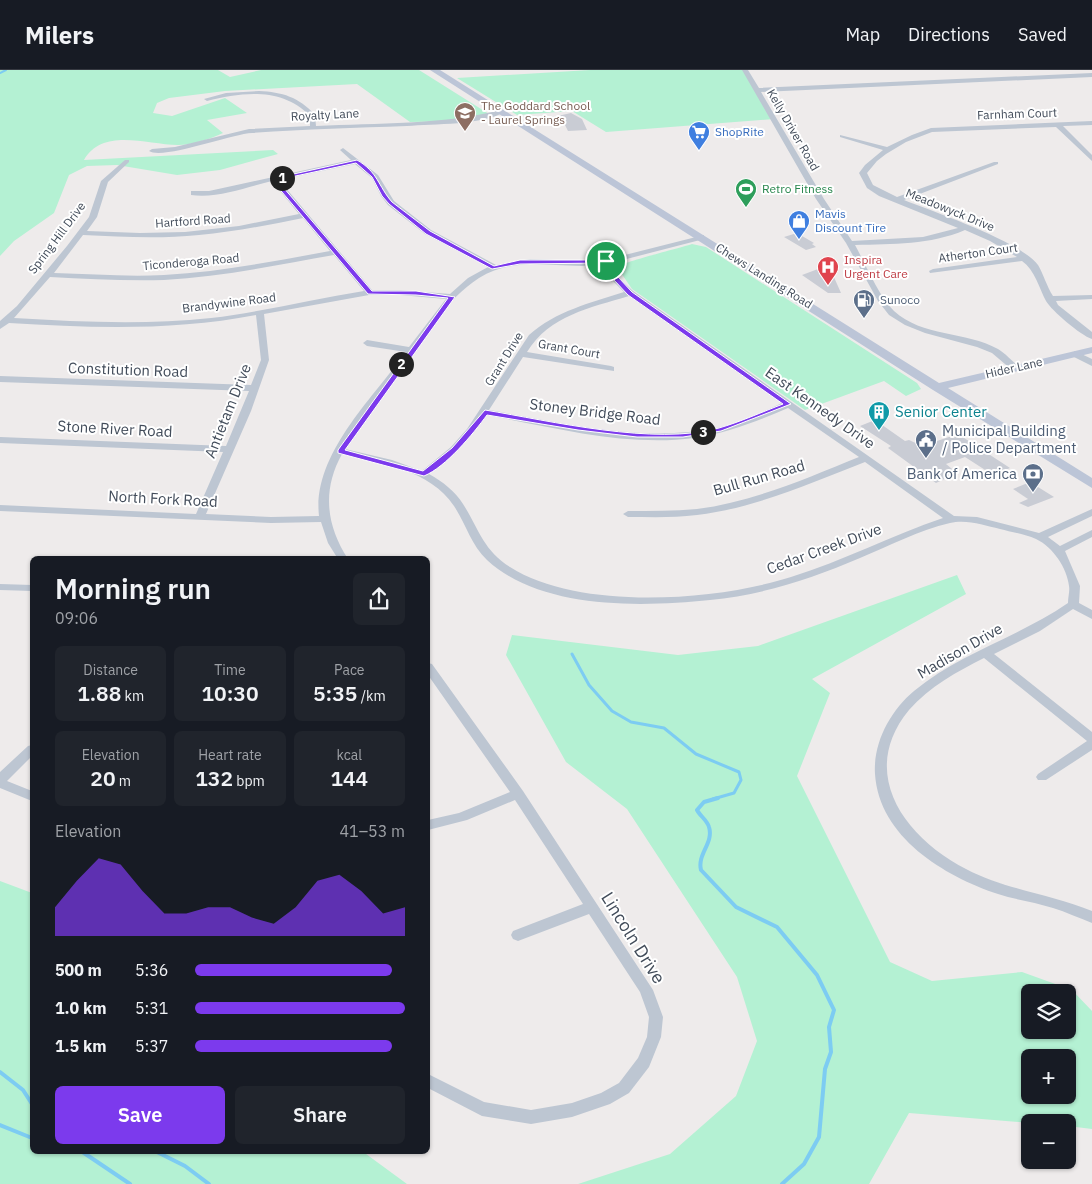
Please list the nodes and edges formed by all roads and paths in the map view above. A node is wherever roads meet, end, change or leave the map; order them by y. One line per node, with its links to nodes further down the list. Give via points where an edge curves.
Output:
1 (434, 70): 6 (main road, Chews Landing Road)
2 (745, 70): 4 (street, Kelly Driver Road)
3 (1092, 75): 4 (street)
4 (758, 90): 26 (street, Kelly Driver Road, via 820,199)
5 (207, 99): 9 (street, via 253,93 289,97 313,116)
6 (501, 112): 9 (street, Royalty Lane, via 475,119 440,122); 25 (main road, Chews Landing Road)
7 (1092, 122): 8 (street, Farnham Court)
8 (1057, 124): 10 (street, Farnham Court); 15 (street)
9 (313, 127): 14 (street, Royalty Lane, via 249,131 175,150)
10 (943, 128): 13 (street, Meadowyck Drive, via 924,132)
11 (842, 136): 13 (street)
12 (343, 150): 17 (street)
13 (889, 150): 21 (street, Meadowyck Drive, via 869,164 863,173 870,186)
14 (152, 151)
15 (1092, 159)
16 (128, 161): 24 (street, Spring Hill Drive, via 105,181 98,207)
17 (357, 161): 19 (street); 30 (street, via 375,177 390,203 428,232)
18 (996, 164): 21 (street)
19 (274, 179): 20 (street, via 210,193); 22 (street)
20 (194, 193)
21 (897, 200): 23 (street, Meadowyck Drive)
22 (305, 215): 24 (street, Hartford Road, via 198,234); 27 (street)
23 (964, 228): 26 (street, via 934,239); 28 (street, Meadowyck Drive, via 993,239)
24 (81, 233): 32 (street, Spring Hill Drive)
25 (701, 237): 29 (street, via 639,256); 51 (main road, Chews Landing Road)
26 (850, 244): 48 (street, Kelly Driver Road, via 892,313 908,323 995,351)
27 (335, 252): 32 (street, Ticonderoga Road, via 192,275 141,278); 33 (street)
28 (1025, 258): 31 (street, Atherton Court); 37 (street, Meadowyck Drive, via 1034,266)
29 (606, 261): 30 (street, via 520,262); 34 (street, East Kennedy Drive)
30 (494, 268): 35 (street, via 477,276)
31 (933, 271)
32 (48, 274): 39 (street, Spring Hill Drive)
33 (370, 293): 35 (street, Brandywine Road); 38 (street, Brandywine Road)
34 (630, 294): 45 (street, Grant Drive, via 554,320 540,328); 53 (street, East Kennedy Drive)
35 (452, 297): 43 (street)
36 (1092, 297): 37 (street)
37 (1049, 299): 41 (street, Meadowyck Drive, via 1060,312)
38 (260, 313): 39 (street, Brandywine Road, via 210,320 88,326); 52 (street, Antietam Drive, via 265,360)
39 (8, 320): 40 (street, Spring Hill Drive)
40 (0, 326)
41 (1092, 336)
42 (367, 343): 43 (street)
43 (412, 350): 57 (street)
44 (1092, 350): 46 (main road, Hider Lane)
45 (522, 354): 49 (street, Grant Court); 54 (street, Grant Drive)
46 (1075, 354): 47 (street); 48 (main road, Hider Lane)
47 (1092, 364)
48 (1015, 368): 51 (main road, Hider Lane)
49 (612, 369)
50 (0, 379): 52 (street, Constitution Road)
51 (937, 387): 60 (main road, Chews Landing Road)
52 (255, 388): 56 (street, Antietam Drive)
53 (788, 404): 54 (street, Stoney Bridge Road, via 719,430 683,435 637,435); 58 (street, East Kennedy Drive)
54 (485, 412): 59 (street, Grant Drive, via 454,449)
55 (0, 440): 56 (street, Stone River Road)
56 (229, 449): 64 (street, Antietam Drive)
57 (340, 451): 59 (street, Cedar Creek Drive); 65 (street, via 324,487 322,507)
58 (866, 458): 63 (street, Bull Run Road, via 779,492 730,505 676,514); 66 (street, East Kennedy Drive)
59 (424, 474): 66 (street, Cedar Creek Drive, via 445,488 486,554 509,572 533,584 595,599 672,599 774,586)
60 (1092, 484)
61 (0, 508): 64 (street, North Fork Road)
62 (1092, 512): 68 (street)
63 (628, 514)
64 (200, 515): 65 (street, North Fork Road, via 271,520)
65 (325, 519): 70 (street)
66 (951, 519): 68 (street, via 977,520)
67 (1092, 533): 69 (street)
68 (1040, 537): 69 (street)
69 (1059, 550): 73 (street, via 1075,586)
70 (341, 556)
71 (0, 586): 72 (street)
72 (30, 588)
73 (1073, 604): 74 (street); 75 (street, Madison Drive, via 1053,620)
74 (1092, 616)
75 (985, 653): 77 (street); 86 (street, Madison Drive, via 919,692 902,709 882,753 880,774 885,800 898,823 920,846 954,870 1000,889 1051,901)
76 (430, 670): 82 (street, Lincoln Drive)
77 (1092, 739)
78 (1092, 744): 80 (street)
79 (30, 751): 81 (street)
80 (1042, 777)
81 (0, 781): 83 (street)
82 (518, 794): 84 (street, via 466,816); 85 (street, Lincoln Drive)
83 (30, 795)
84 (430, 824)
85 (591, 907): 87 (street); 88 (street, Lincoln Drive, via 646,990 656,1017 654,1037 644,1062 624,1088 605,1099 572,1110 531,1117 482,1109)
86 (1092, 917)
87 (518, 935)
88 (430, 1082)

